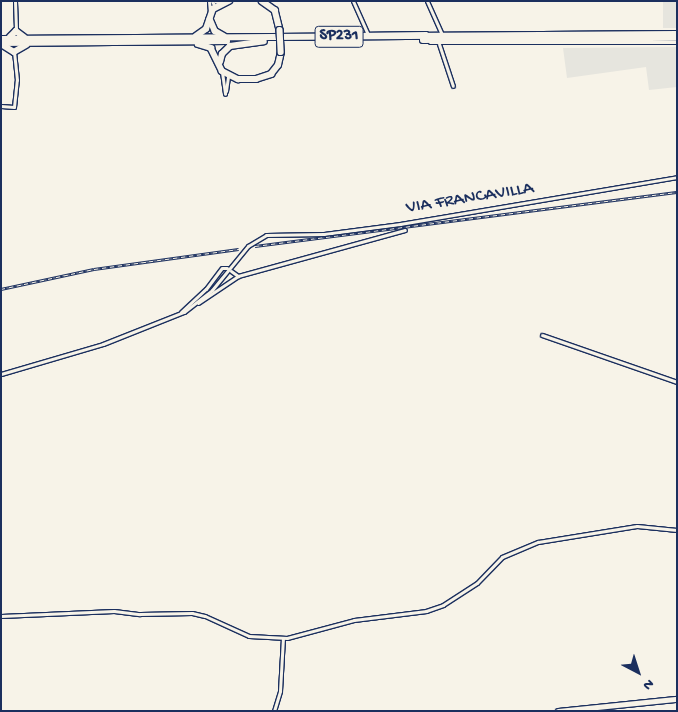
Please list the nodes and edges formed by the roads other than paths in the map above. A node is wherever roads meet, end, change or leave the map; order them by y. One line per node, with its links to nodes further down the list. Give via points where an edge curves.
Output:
1 (15, 1): 7 (street)
2 (229, 1): 6 (highway)
3 (262, 1): 28 (highway, bridge, via 276,10 280,30 278,65 271,74 256,79)
4 (353, 1): 8 (street)
5 (427, 1): 10 (street)
6 (212, 6): 11 (highway, via 202,33); 12 (highway, via 215,31)
7 (16, 31): 14 (highway, via 11,37); 15 (highway, via 24,37)
8 (367, 33): 10 (street); 13 (street)
9 (677, 33): 10 (street); 13 (highway, SP231)
10 (441, 34)
11 (182, 37): 12 (highway, SP231); 15 (highway, SP231)
12 (229, 37): 13 (highway, SP231)
13 (350, 37)
14 (1, 38): 15 (highway, SP231)
15 (56, 38)
16 (677, 38): 17 (highway, SP231)
17 (425, 40): 19 (highway, SP231); 23 (street)
18 (195, 41): 19 (highway, SP231); 20 (highway, SP231); 25 (highway, via 215,51)
19 (264, 41): 25 (highway, via 230,46 222,54)
20 (68, 42): 22 (highway, SP231); 24 (highway, via 22,45)
21 (677, 42): 23 (street)
22 (1, 44): 24 (highway)
23 (439, 44): 30 (street)
24 (14, 52): 31 (street, via 17,80 14,107)
25 (220, 64): 26 (highway)
26 (222, 71): 27 (highway); 29 (street)
27 (228, 76): 28 (highway); 29 (street)
28 (238, 79): 29 (street)
29 (225, 86)
30 (453, 86)
31 (1, 106)
32 (677, 178): 35 (street, VIA FRANCAVILLA, via 539,203 313,234 283,232 266,235 248,246)
33 (405, 230): 34 (street)
34 (238, 276): 35 (street); 36 (street, via 222,268)
35 (208, 296): 36 (street)
36 (180, 314): 38 (street, via 103,344)
37 (542, 335): 39 (street)
38 (1, 374)
39 (677, 382)
40 (677, 530): 42 (street, via 637,526 538,542 502,557 477,583 443,605 426,611 354,620)
41 (1, 616): 42 (street, via 114,611 192,613 249,636)
42 (284, 638): 44 (street, via 280,691)
43 (677, 698): 45 (main road)
44 (274, 711)
45 (558, 711)

